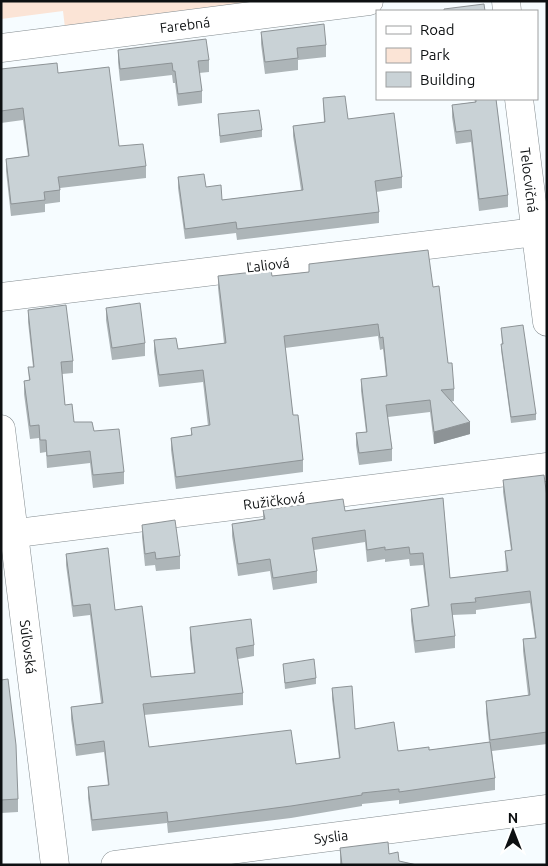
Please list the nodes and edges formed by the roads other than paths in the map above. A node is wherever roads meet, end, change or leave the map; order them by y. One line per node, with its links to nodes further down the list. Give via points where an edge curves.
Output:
1 (369, 1): 2 (street, Farebná)
2 (1, 48)
3 (518, 100): 4 (street, Telocvičná)
4 (536, 232): 5 (street, Ľaliová); 6 (street, Telocvičná)
5 (1, 296)
6 (547, 322)
7 (1, 429): 9 (street, Súľovská)
8 (547, 467): 9 (street, Ružičková)
9 (8, 534): 11 (street, Súľovská)
10 (547, 809): 12 (street, Syslia)
11 (55, 865)
12 (115, 865)

